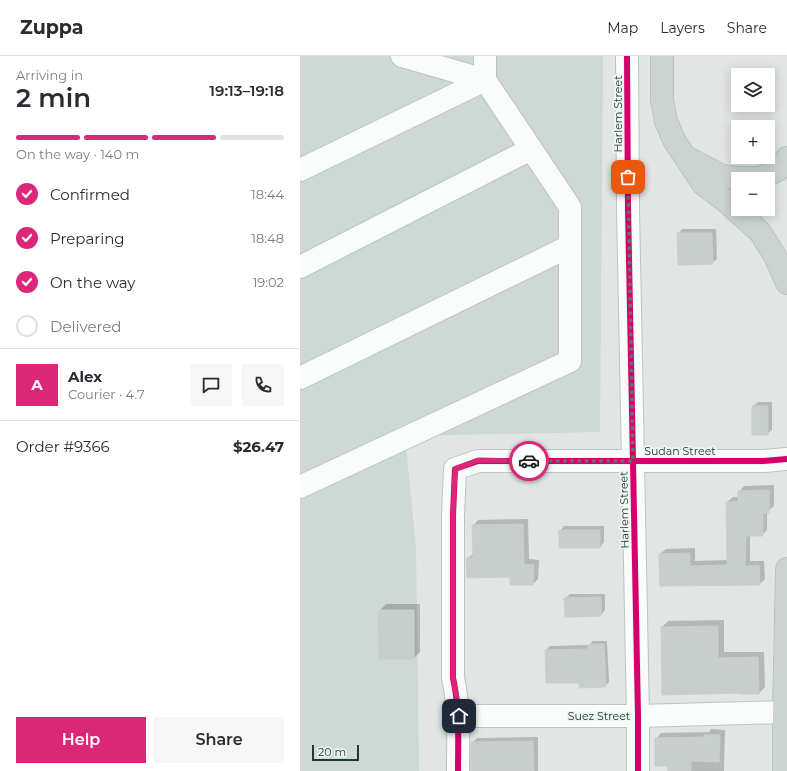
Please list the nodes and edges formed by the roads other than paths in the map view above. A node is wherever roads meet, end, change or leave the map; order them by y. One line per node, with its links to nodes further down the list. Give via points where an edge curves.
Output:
1 (402, 56): 5 (street)
2 (485, 56): 5 (street)
3 (627, 56): 15 (street, Harlem Street)
4 (662, 56): 7 (main road, via 662,100 666,120 674,140)
5 (485, 80): 6 (street); 9 (street)
6 (531, 149): 10 (street, via 570,207); 11 (street)
7 (685, 157): 8 (main road, via 722,176 739,178 760,178 778,170); 12 (main road, via 703,184 760,232 775,256)
8 (787, 158)
9 (300, 170)
10 (570, 246): 13 (street); 16 (street, via 570,361)
11 (300, 267)
12 (787, 283)
13 (300, 378)
14 (787, 459): 15 (street, Sudan Street)
15 (633, 461): 19 (street, Sudan Street, via 478,460 455,469 453,678); 20 (street, Harlem Street)
16 (300, 487)
17 (787, 569): 18 (main road)
18 (785, 712): 20 (street, Suez Street); 23 (main road)
19 (459, 716): 20 (street, Suez Street); 21 (street)
20 (638, 716): 22 (street, Harlem Street)
21 (458, 771)
22 (638, 771)
23 (784, 771)

